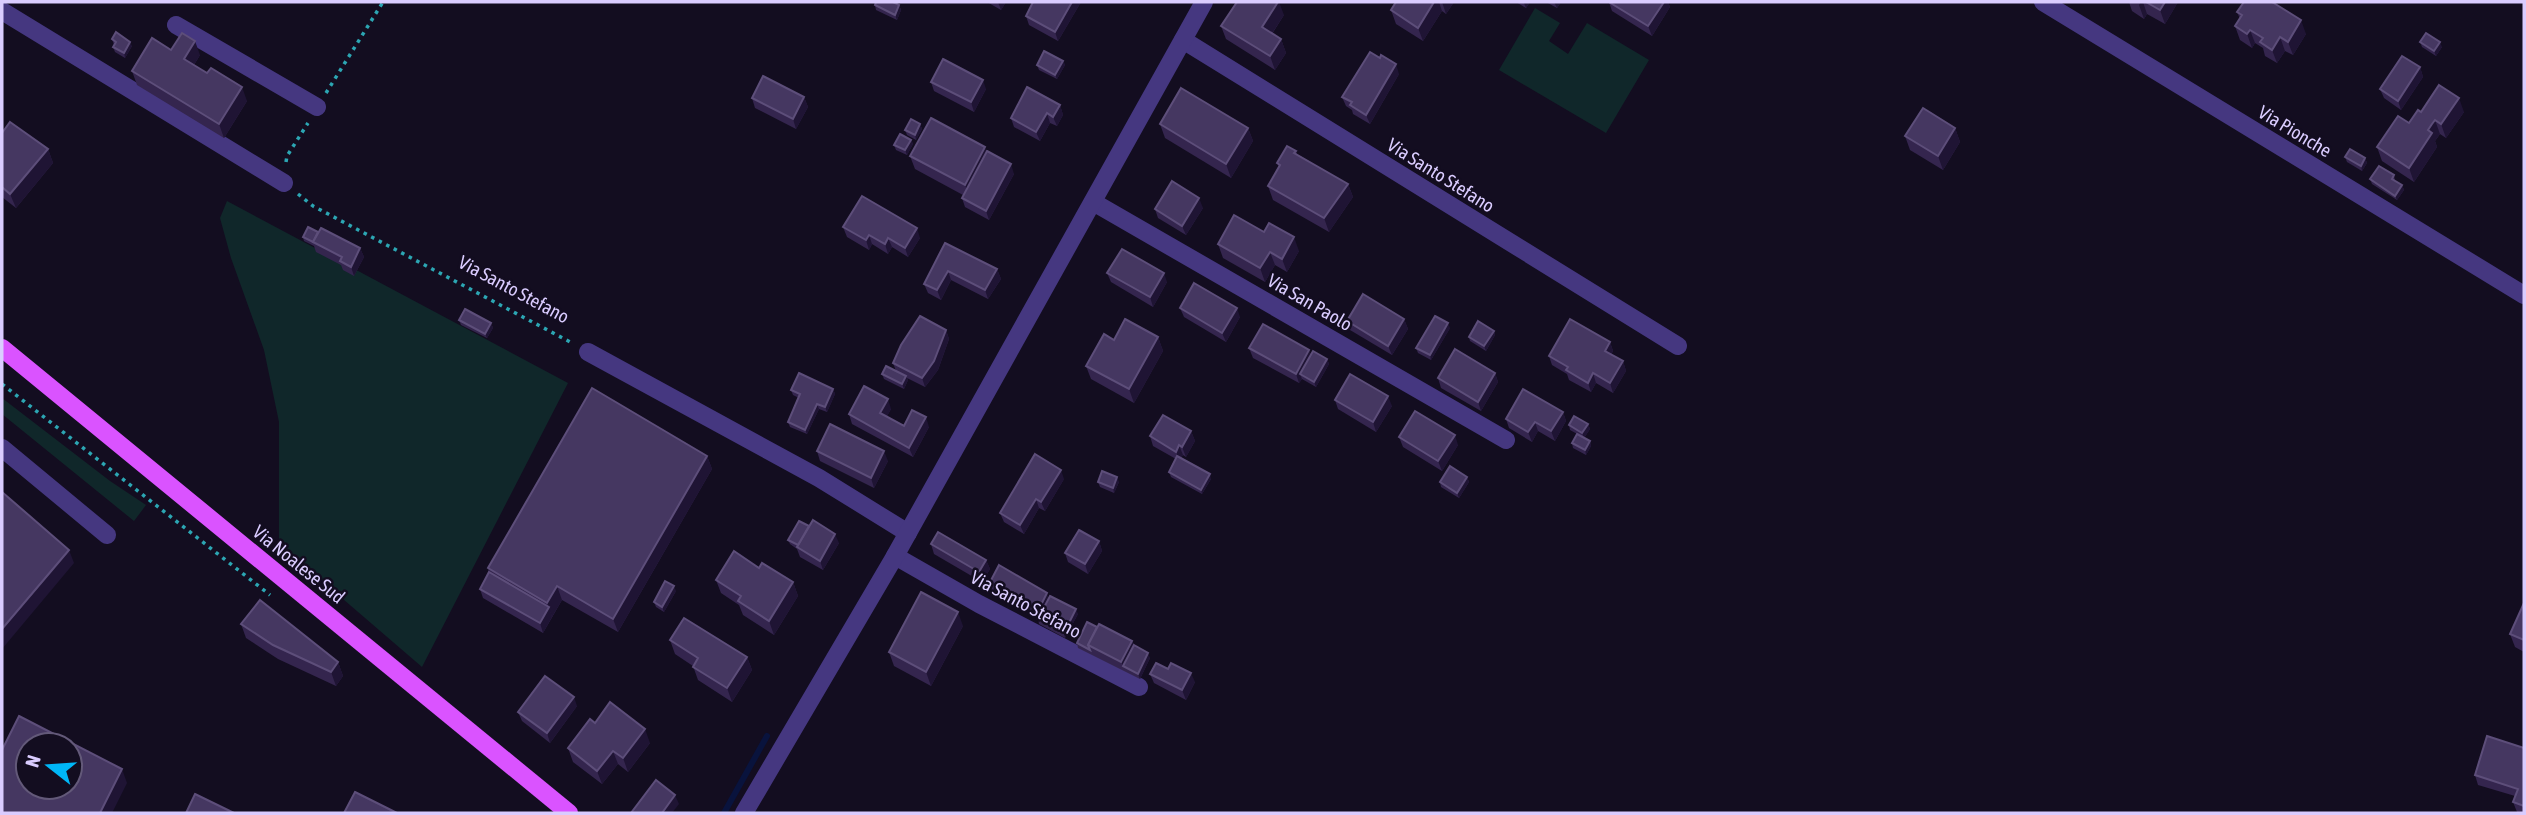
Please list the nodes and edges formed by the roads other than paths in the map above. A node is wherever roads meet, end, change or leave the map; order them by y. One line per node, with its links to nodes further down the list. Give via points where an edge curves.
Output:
1 (1202, 2): 5 (street)
2 (2043, 2): 9 (street, Via Pionche)
3 (2, 11): 7 (street)
4 (176, 25): 6 (street)
5 (1183, 40): 8 (street); 10 (street, Via Santo Stefano)
6 (317, 107)
7 (284, 183)
8 (1093, 202): 13 (street, Via San Paolo); 15 (street)
9 (2524, 295)
10 (1678, 346)
11 (588, 352): 15 (street, via 819,478)
12 (5, 353): 19 (main road, Via Noalese Sud)
13 (1506, 440)
14 (2, 448): 16 (street)
15 (908, 533): 17 (street)
16 (107, 535)
17 (895, 556): 18 (street, Via Santo Stefano); 20 (street)
18 (1139, 687)
19 (569, 813)
20 (744, 813)

